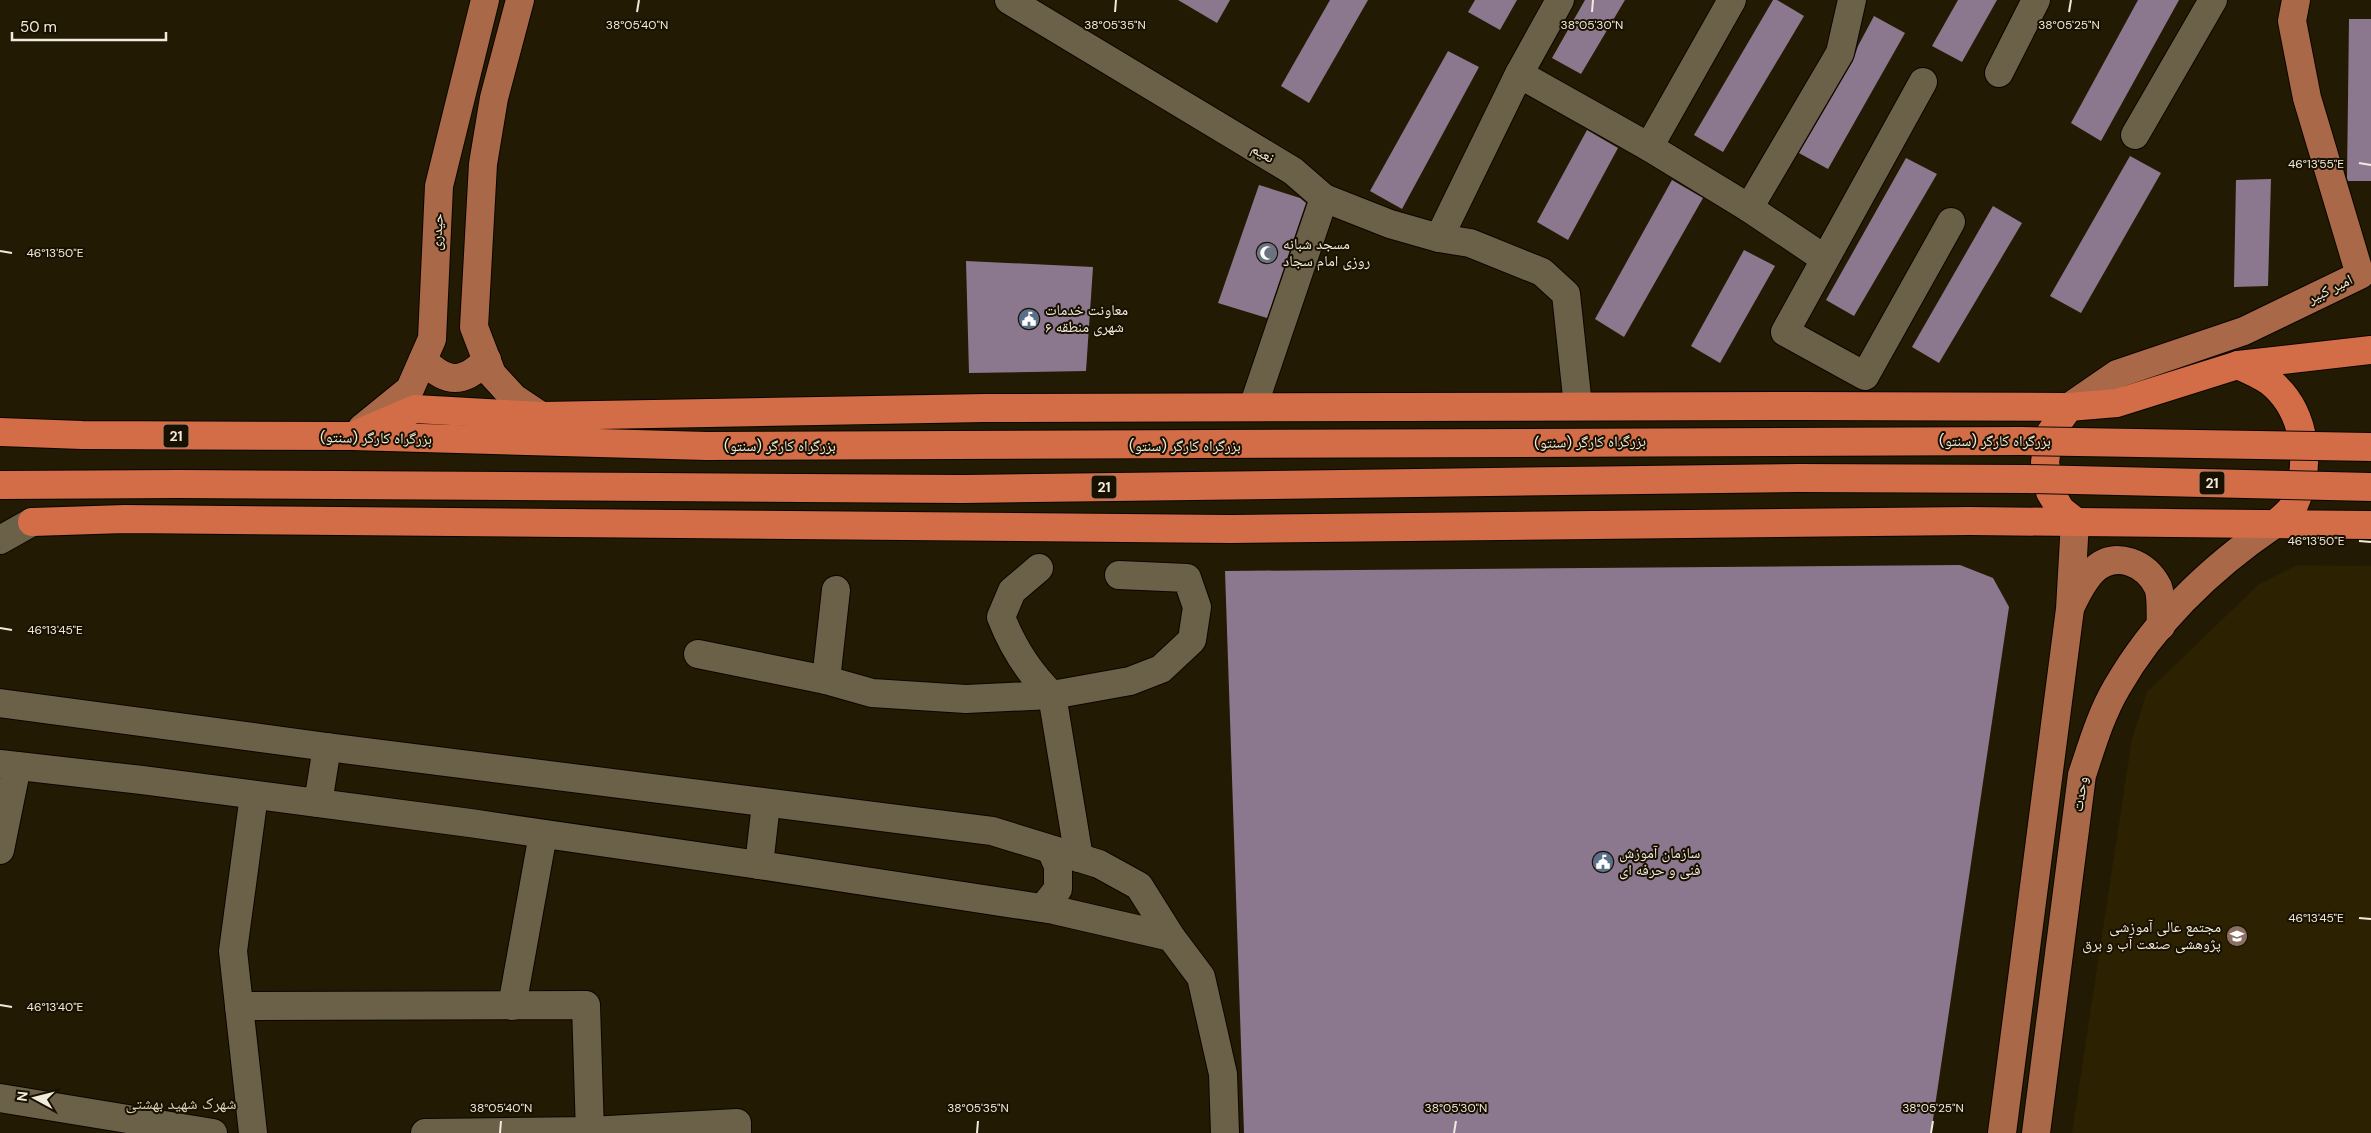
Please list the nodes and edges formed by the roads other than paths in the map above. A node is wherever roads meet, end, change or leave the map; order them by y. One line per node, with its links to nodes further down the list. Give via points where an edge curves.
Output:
1 (485, 0): 21 (main road, حیدری, via 439,186 432,339)
2 (520, 0): 22 (main road, via 494,98 483,164 474,327)
3 (1009, 0): 15 (street, نعیم, via 1293,171)
4 (1560, 0): 11 (street)
5 (1732, 0): 14 (street)
6 (1852, 0): 16 (street, via 1840,53)
7 (2036, 0): 10 (street)
8 (2213, 0): 13 (street)
9 (2295, 1): 26 (main road, امیر کبیر, via 2292,21 2307,98 2360,275 2244,331 2117,374)
10 (1999, 73)
11 (1518, 74): 14 (street); 18 (street)
12 (1923, 82): 19 (street)
13 (2135, 135)
14 (1649, 147): 16 (street)
15 (1324, 198): 18 (street, نعیم, via 1390,224); 25 (street)
16 (1749, 208): 19 (street)
17 (1951, 222): 19 (street, via 1864,376 1785,332)
18 (1439, 238): 24 (street, نعیم, via 1470,243 1542,272 1566,294)
19 (1825, 259)
20 (2371, 350): 23 (highway)
21 (423, 360): 22 (main road, via 436,374 455,379 473,374); 29 (main road, حیدری, via 410,389)
22 (487, 360): 27 (main road, via 492,374 514,398)
23 (2238, 365): 26 (highway, via 2117,402); 36 (highway, via 2274,384 2291,404 2302,434 2302,475 2296,498 2293,506)
24 (1578, 406): 25 (highway); 26 (highway)
25 (1253, 407): 27 (highway)
26 (2069, 407): 33 (highway, via 2049,435 2045,462 2050,492 2061,510)
27 (541, 416): 29 (highway, via 416,409)
28 (0, 432): 29 (highway, بزرگراه کارگر (سنتو) / 21)
29 (352, 436): 30 (highway, بزرگراه کارگر (سنتو) / 21, bridge, via 707,446 1242,446 1798,440)
30 (2371, 447)
31 (0, 485): 32 (highway, 21, bridge, via 963,489 1808,478 2076,479)
32 (2371, 487)
33 (2075, 521): 35 (highway, via 1231,529 125,519); 36 (highway); 42 (main road)
34 (0, 522): 35 (street)
35 (32, 522): 38 (street)
36 (2275, 524): 37 (highway); 43 (main road, وحدت, via 2234,553)
37 (2371, 525)
38 (0, 540)
39 (1038, 568): 46 (street, via 1012,591 1001,617 1012,644 1032,676)
40 (1119, 575): 46 (street, via 1187,578 1197,607 1192,640 1161,669 1138,678)
41 (836, 590): 45 (street)
42 (2070, 609): 43 (main road, via 2083,582 2100,565 2118,558 2142,566 2158,588); 69 (main road)
43 (2161, 626): 70 (main road, وحدت, via 2116,688 2096,731 2082,775)
44 (698, 654): 45 (street)
45 (826, 680): 46 (street, via 872,693 957,699)
46 (1052, 695): 56 (street)
47 (0, 703): 48 (street)
48 (326, 747): 51 (street); 52 (street)
49 (9, 765): 50 (street); 54 (street)
50 (254, 795): 51 (street); 60 (street, via 233,951)
51 (318, 803): 53 (street)
52 (766, 804): 55 (street, via 992,832); 57 (street)
53 (543, 834): 57 (street); 61 (street)
54 (0, 850)
55 (1051, 850): 56 (street); 58 (street, via 1058,866 1058,889)
56 (1079, 858): 59 (street, via 1099,864 1139,886)
57 (759, 865): 58 (street)
58 (1043, 908): 59 (street)
59 (1171, 937): 68 (street, via 1202,977 1223,1074)
60 (239, 1006): 61 (street); 65 (street)
61 (512, 1006): 63 (street, via 586,1006)
62 (0, 1098): 64 (street)
63 (590, 1132): 66 (street); 67 (street, via 737,1123)
64 (213, 1133)
65 (254, 1133)
66 (425, 1133)
67 (737, 1133)
68 (1225, 1133)
69 (2002, 1133)
70 (2036, 1133)

